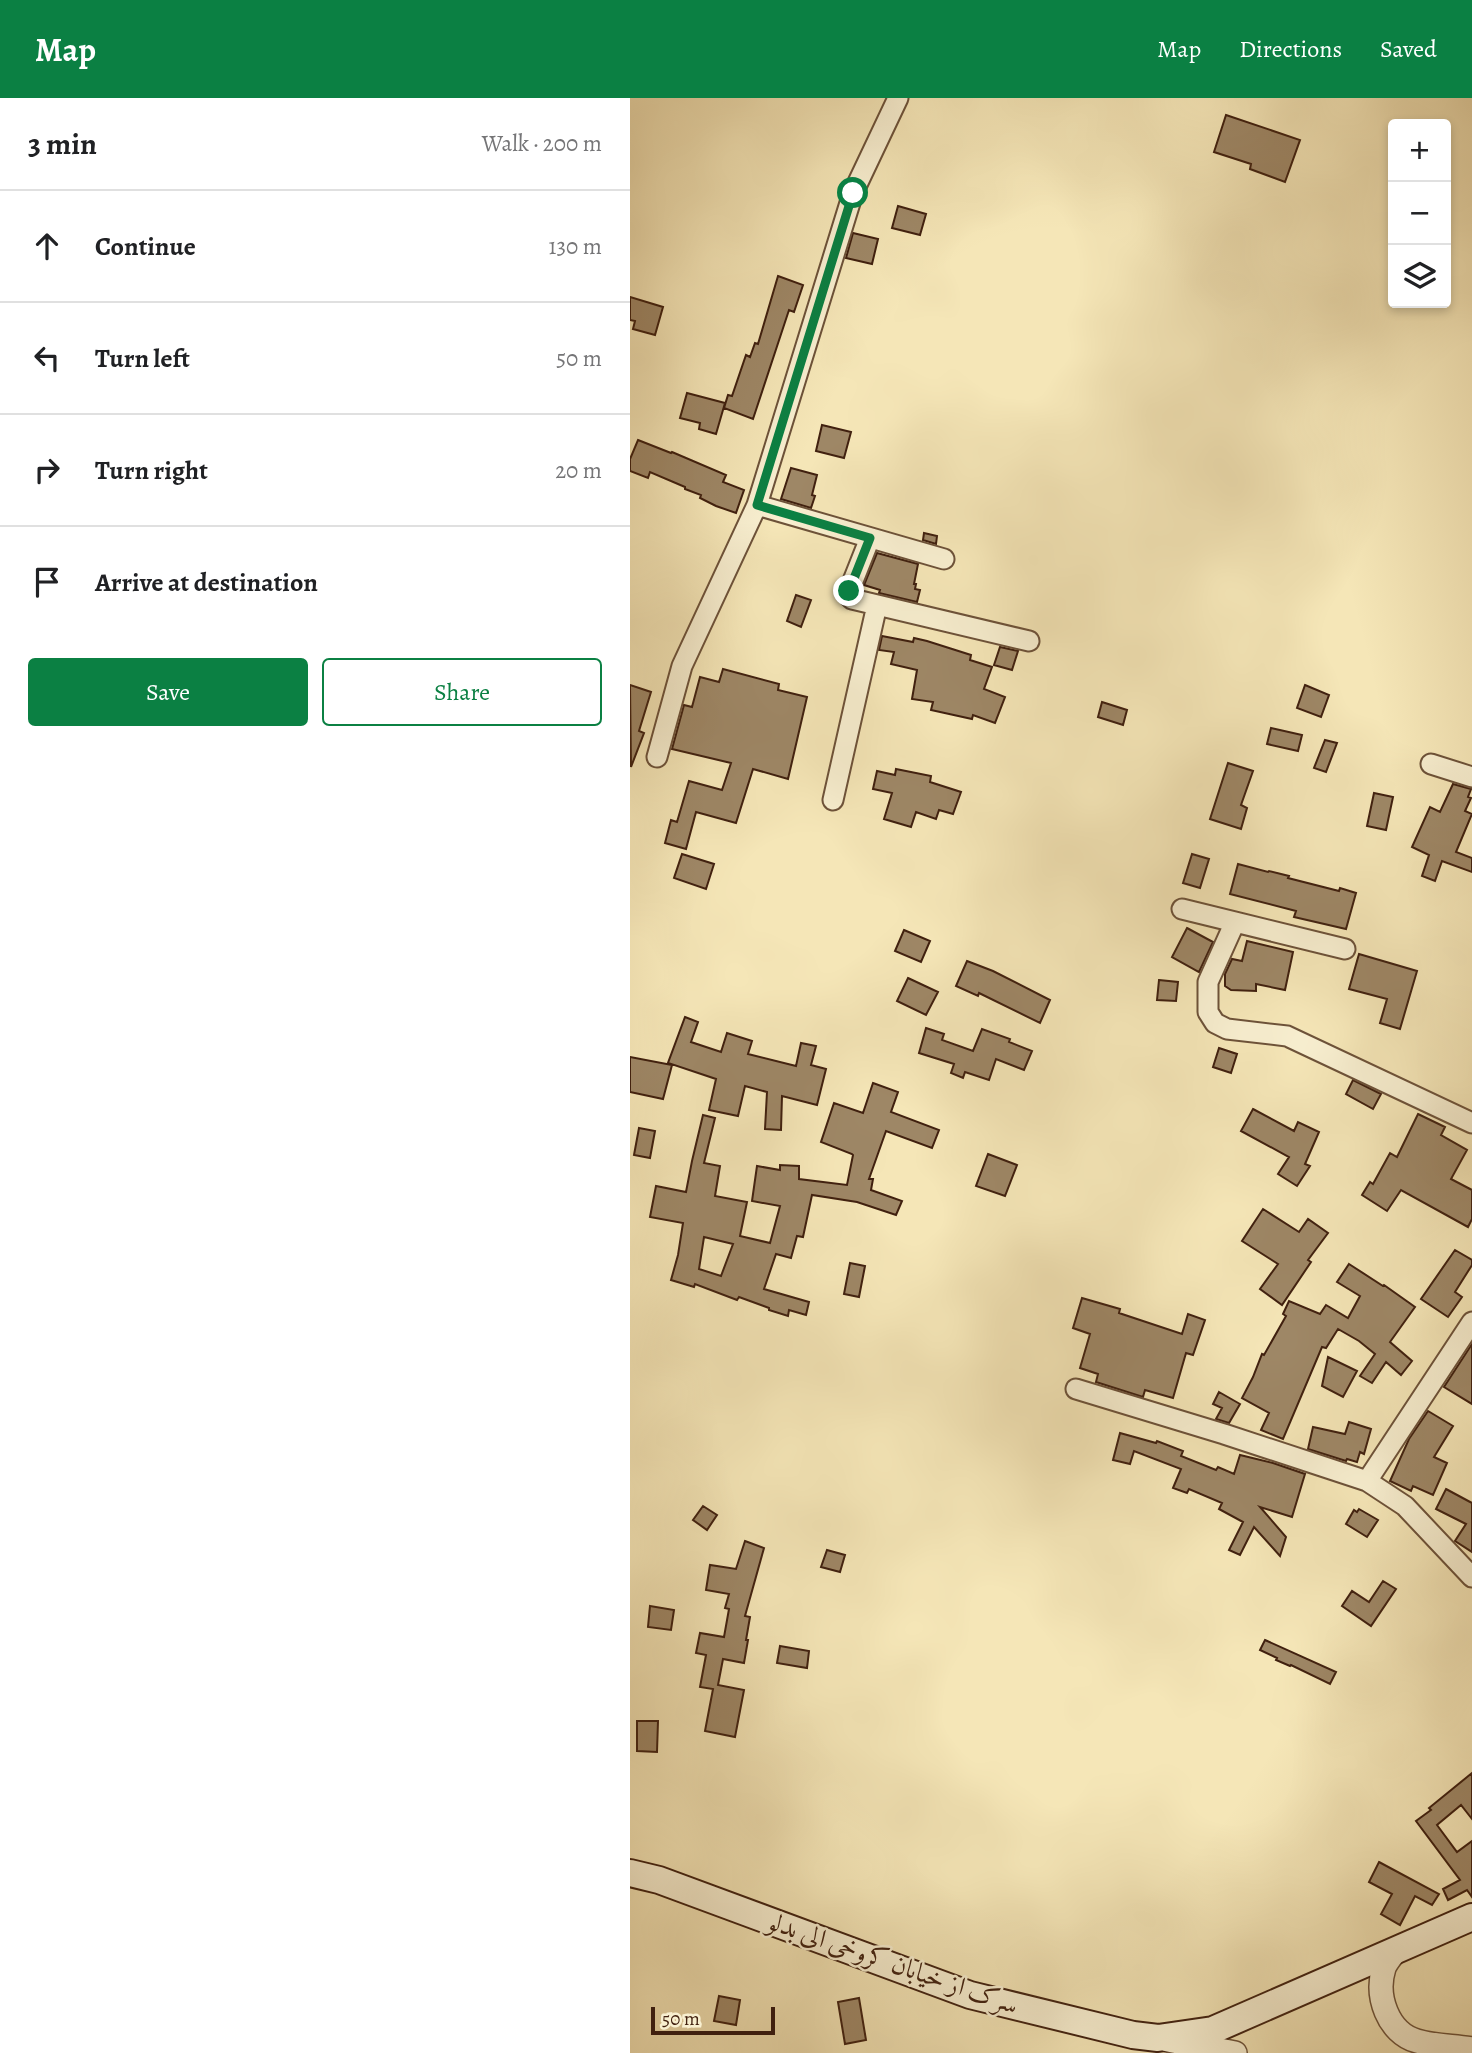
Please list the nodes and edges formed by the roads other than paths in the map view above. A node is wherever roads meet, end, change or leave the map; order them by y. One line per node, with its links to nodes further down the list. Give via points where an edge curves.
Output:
1 (898, 98): 2 (street, via 853,193)
2 (757, 505): 3 (street); 7 (street, via 682,666)
3 (870, 538): 4 (street); 5 (street, via 849,596)
4 (944, 559)
5 (877, 605): 6 (street); 10 (street)
6 (1029, 641)
7 (657, 758)
8 (1431, 764): 9 (street)
9 (1472, 777)
10 (833, 800)
11 (1182, 909): 12 (street)
12 (1235, 922): 13 (street); 14 (street, via 1208,982 1209,1012 1215,1023 1227,1029 1287,1036)
13 (1345, 949)
14 (1472, 1123)
15 (1472, 1322): 17 (street)
16 (1076, 1389): 17 (street)
17 (1367, 1481): 18 (street, via 1405,1506)
18 (1472, 1577)
19 (630, 1873): 22 (main road, سرک از خیابان کروخی الی بدلو, via 970,1995)
20 (1472, 1917): 21 (main road, سرک از خیابان کروخی الی بدلو)
21 (1396, 1950): 22 (main road, سرک از خیابان کروخی الی بدلو, via 1213,2030); 23 (street, via 1385,1966 1382,1996 1387,2015 1399,2031 1416,2041)
22 (1158, 2038): 24 (street)
23 (1472, 2049)
24 (1235, 2053)

